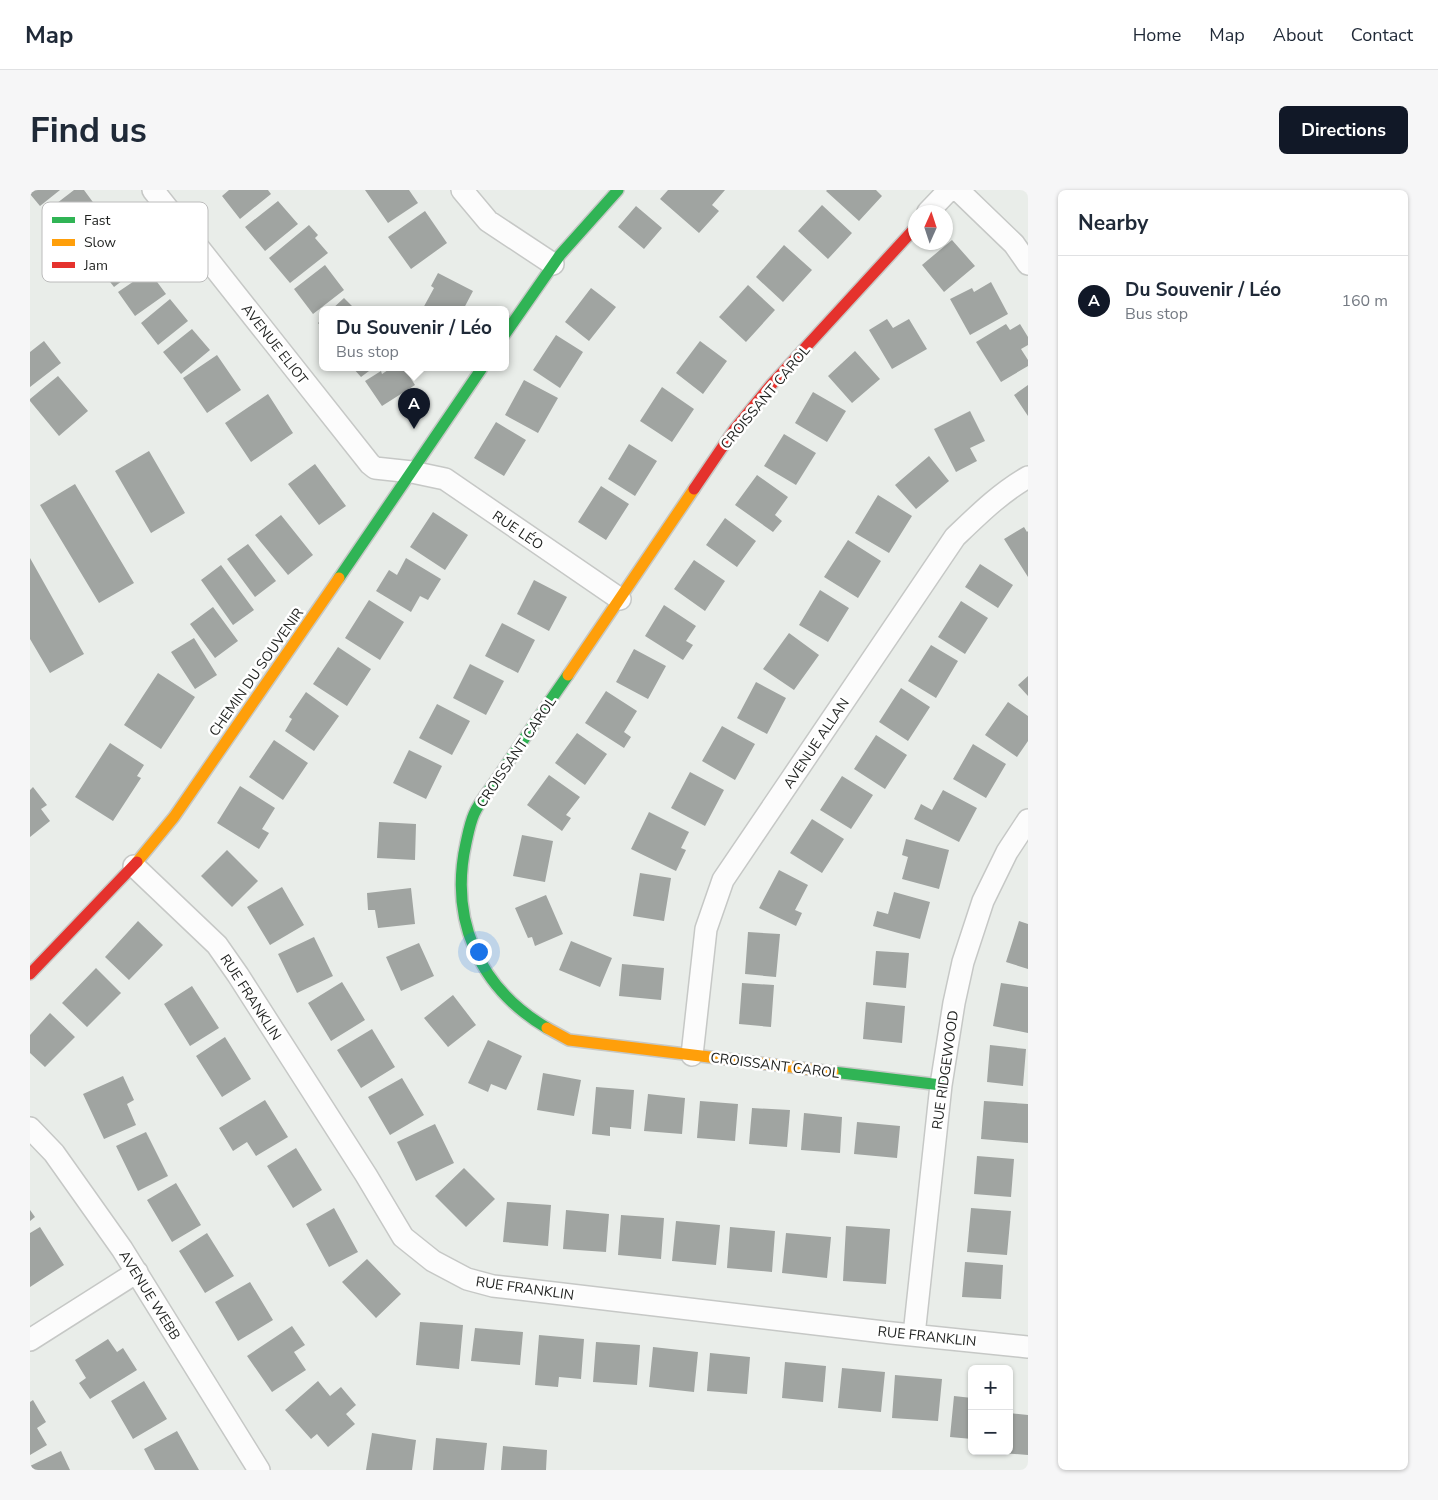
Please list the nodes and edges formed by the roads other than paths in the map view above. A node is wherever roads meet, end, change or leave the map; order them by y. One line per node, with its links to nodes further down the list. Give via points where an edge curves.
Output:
1 (153, 190): 6 (street, AVENUE ELIOT)
2 (462, 190): 10 (street, via 488,221)
3 (618, 190): 10 (street)
4 (949, 190): 7 (street)
5 (958, 190): 11 (street, via 1014,244)
6 (163, 202)
7 (935, 205)
8 (908, 236): 16 (street, CROISSANT CAROL, via 734,430)
9 (208, 259): 14 (street, AVENUE ELIOT, via 370,464 375,468)
10 (553, 264): 12 (street)
11 (1028, 264)
12 (509, 328)
13 (480, 371): 14 (street, CHEMIN DU SOUVENIR)
14 (412, 472): 16 (street, RUE LÉO, via 445,479); 18 (street, CHEMIN DU SOUVENIR, via 186,800)
15 (1028, 477): 20 (street, AVENUE ALLAN, via 986,507 955,537 723,880 706,929)
16 (620, 599): 20 (street, CROISSANT CAROL, via 474,813 464,856 463,905 470,938 482,967 513,1005 546,1028 569,1040)
17 (1028, 820): 21 (street, RUE RIDGEWOOD, via 1007,852 974,927 957,986)
18 (134, 866): 19 (street, CHEMIN DU SOUVENIR); 24 (street, RUE FRANKLIN, via 217,945 403,1237 434,1261 467,1279 493,1286)
19 (30, 974)
20 (692, 1055): 21 (street, CROISSANT CAROL)
21 (941, 1084): 24 (street, RUE RIDGEWOOD)
22 (30, 1128): 23 (street, AVENUE WEBB, via 54,1153)
23 (136, 1272): 25 (street); 27 (street, AVENUE WEBB)
24 (914, 1335): 26 (street, RUE FRANKLIN)
25 (30, 1340)
26 (1028, 1347)
27 (259, 1470)

